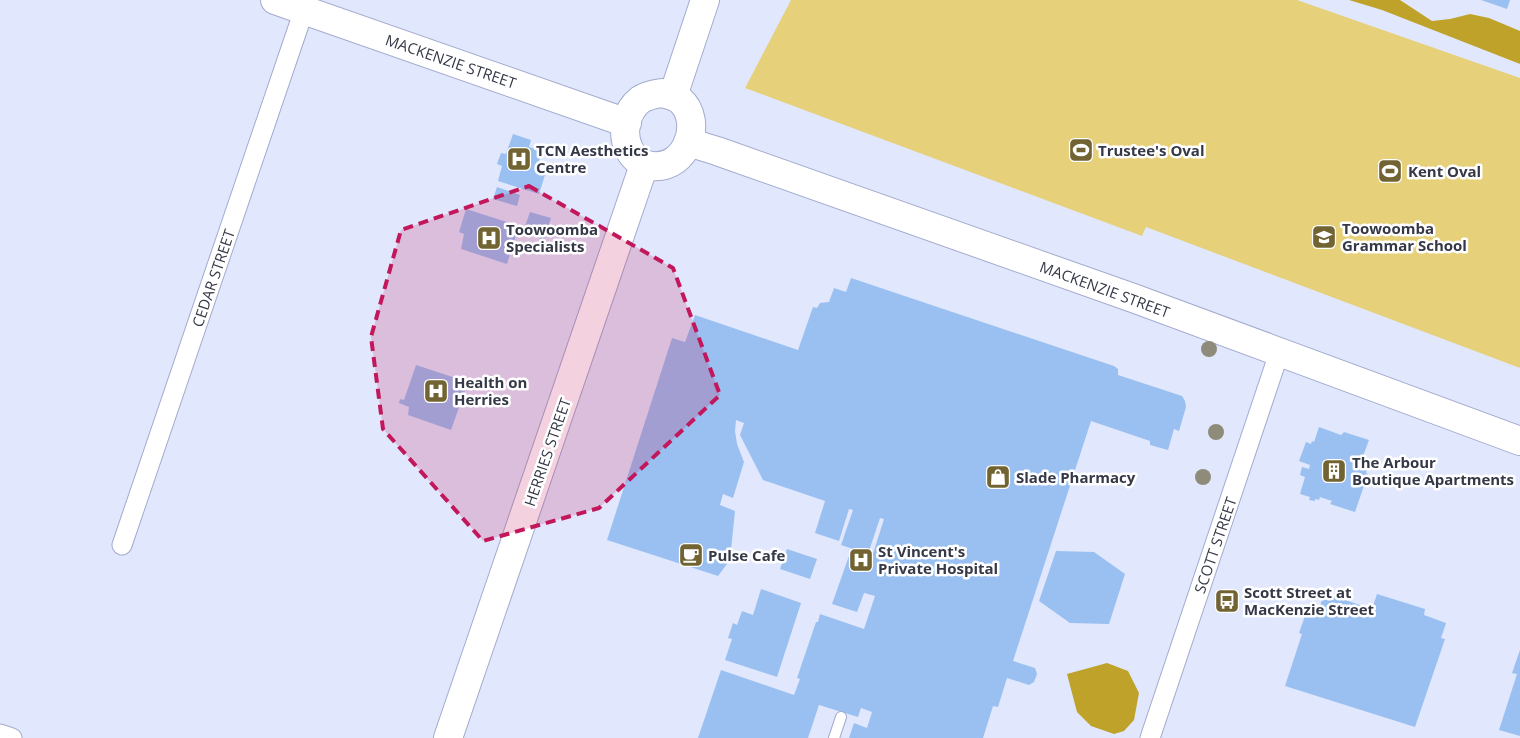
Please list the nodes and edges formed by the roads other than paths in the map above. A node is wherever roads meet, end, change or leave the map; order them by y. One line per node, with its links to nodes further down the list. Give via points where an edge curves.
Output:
1 (275, 0): 3 (street, MACKENZIE STREET)
2 (705, 0): 4 (street)
3 (304, 10): 5 (street, MACKENZIE STREET); 10 (street, CEDAR STREET)
4 (673, 96): 5 (street, via 651,94 641,99 631,109); 6 (street, via 689,112 691,128)
5 (627, 123): 7 (street, via 624,136 629,150)
6 (688, 142): 7 (street, via 684,152 670,165); 8 (street, MACKENZIE STREET, via 1134,298)
7 (644, 165): 14 (street, HERRIES STREET)
8 (1279, 353): 9 (street, MACKENZIE STREET); 16 (street, SCOTT STREET)
9 (1520, 441)
10 (122, 545)
11 (841, 716): 15 (lane)
12 (0, 734): 13 (street)
13 (12, 738)
14 (448, 738)
15 (834, 738)
16 (1150, 738)

